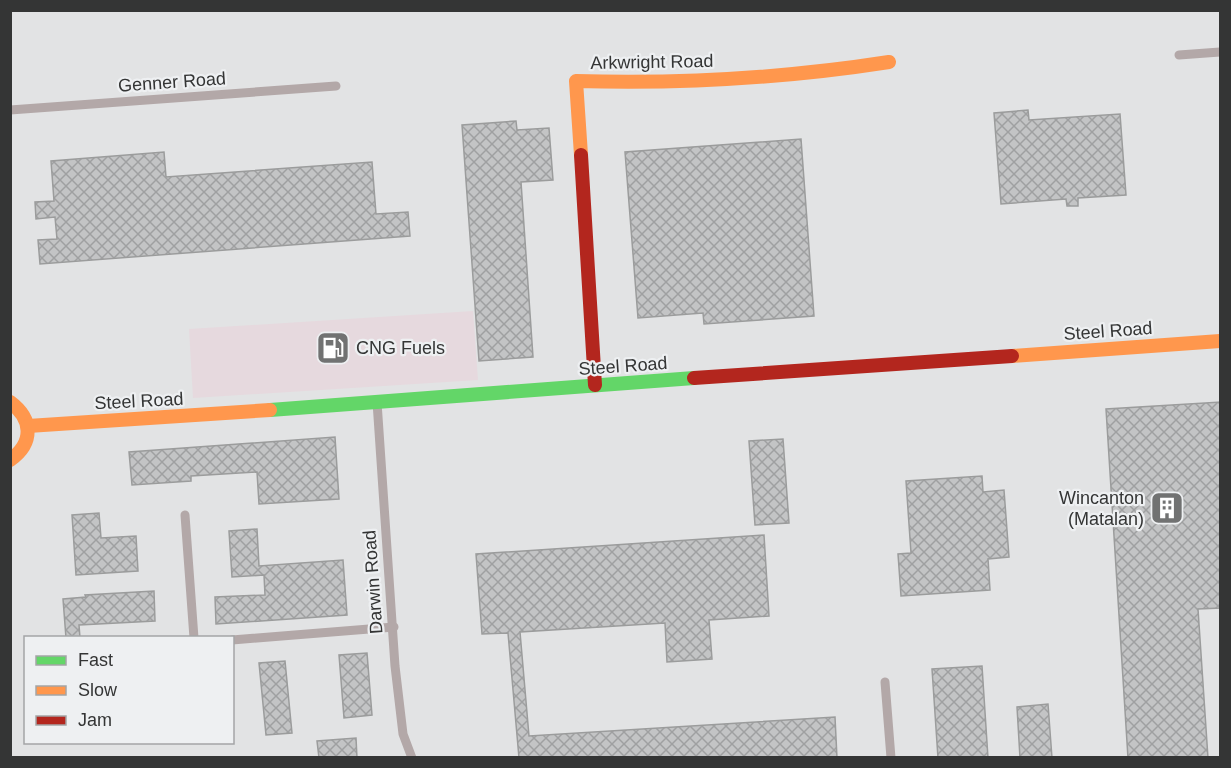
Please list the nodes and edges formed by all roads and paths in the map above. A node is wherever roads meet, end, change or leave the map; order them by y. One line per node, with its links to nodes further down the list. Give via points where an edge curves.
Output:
1 (1221, 52): 2 (street)
2 (1179, 55)
3 (889, 62): 7 (main road, Arkwright Road, via 824,72 651,83 576,81)
4 (336, 86): 5 (street, Genner Road)
5 (10, 110)
6 (1221, 341): 7 (main road, Steel Road)
7 (595, 385): 9 (main road, Steel Road)
8 (10, 402): 10 (main road, via 24,414)
9 (377, 402): 10 (main road, Steel Road); 13 (street, Darwin Road)
10 (28, 426): 11 (main road, via 24,448)
11 (10, 460)
12 (185, 515): 14 (street)
13 (394, 627): 15 (street); 17 (street, Darwin Road, via 403,734)
14 (194, 636)
15 (234, 640)
16 (885, 682): 18 (street)
17 (412, 758)
18 (891, 758)

